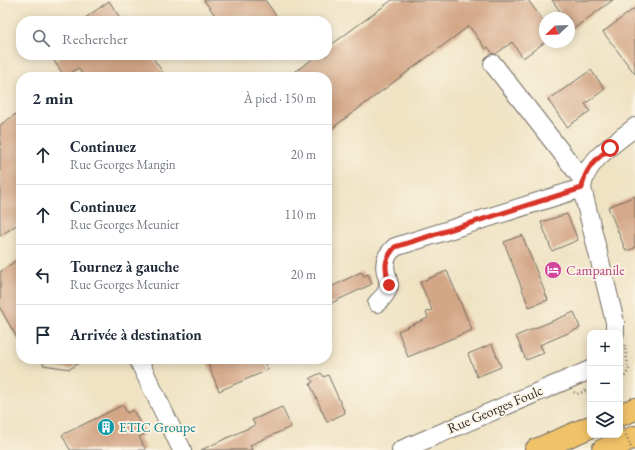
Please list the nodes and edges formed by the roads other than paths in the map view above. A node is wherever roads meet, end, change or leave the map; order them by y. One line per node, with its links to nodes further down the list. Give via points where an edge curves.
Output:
1 (493, 64): 3 (street)
2 (635, 127): 3 (street, via 596,159 587,170)
3 (582, 184): 4 (street, via 395,247 387,257 385,268 389,285 386,296); 5 (street, via 616,322)
4 (377, 303)
5 (615, 330)
6 (140, 364): 12 (street)
7 (587, 371): 13 (street, Rue Georges Foulc)
8 (635, 408): 9 (highway)
9 (623, 414)
10 (587, 428): 14 (highway)
11 (635, 437): 15 (highway)
12 (182, 450)
13 (401, 450)
14 (536, 450)
15 (603, 450)

